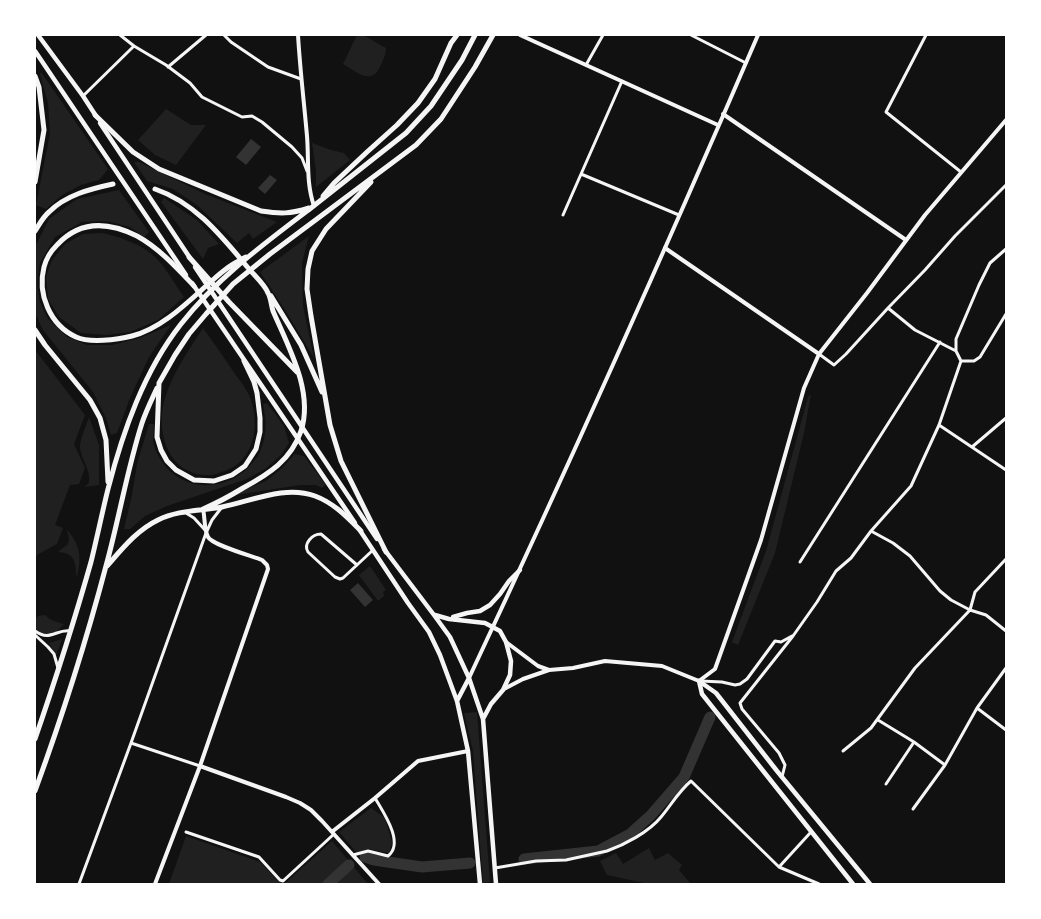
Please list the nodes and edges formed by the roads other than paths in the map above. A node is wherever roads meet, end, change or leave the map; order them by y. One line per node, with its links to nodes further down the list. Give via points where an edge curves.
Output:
1 (38, 35): 23 (main road)
2 (120, 35): 14 (street)
3 (206, 35): 18 (street)
4 (224, 35): 20 (street, via 268,68)
5 (298, 35): 20 (street)
6 (457, 35): 36 (highway, via 418,103 334,183)
7 (475, 35): 36 (highway, via 431,106 406,132)
8 (492, 35): 28 (highway, via 476,67 441,119 416,145)
9 (520, 35): 17 (street)
10 (603, 35): 17 (street)
11 (691, 35): 16 (street)
12 (758, 35): 16 (street)
13 (926, 35): 30 (street, via 886,112)
14 (134, 46): 18 (street); 23 (street)
15 (35, 50): 46 (main road)
16 (746, 63): 24 (street)
17 (586, 65): 21 (street)
18 (168, 67): 29 (street, via 190,83 202,97 242,117 252,116 262,122 292,146)
19 (35, 76): 22 (highway)
20 (301, 79): 29 (street)
21 (622, 81): 27 (street); 31 (street)
22 (37, 87): 32 (highway, via 44,130)
23 (83, 96): 25 (main road)
24 (724, 114): 27 (street); 41 (street)
25 (95, 115): 37 (highway, via 133,152 158,169 261,211 279,214); 45 (main road)
26 (1006, 120): 30 (street)
27 (718, 125): 39 (street)
28 (380, 171): 59 (highway, via 233,284 189,334); 60 (highway, via 326,229 312,251 307,289)
29 (308, 172): 37 (street)
30 (961, 172): 41 (street)
31 (581, 174): 38 (street); 39 (street)
32 (35, 182)
33 (113, 184): 40 (highway, via 88,189 64,200 48,212)
34 (1006, 185): 48 (street)
35 (155, 188): 47 (highway, via 185,203 205,219)
36 (320, 201): 37 (highway)
37 (314, 206): 42 (highway)
38 (563, 215)
39 (679, 216): 43 (street)
40 (35, 231)
41 (906, 240): 55 (street)
42 (265, 244): 46 (highway, via 225,269 163,323 132,336 106,340 76,338 55,320 42,296 44,266 52,250 73,232 85,226 98,225 112,227 147,242); 65 (highway, via 197,305 175,333 148,376 127,424)
43 (665, 248): 55 (street); 78 (street)
44 (1006, 249): 54 (street, via 990,263 979,285 956,340)
45 (189, 257): 58 (highway); 73 (main road)
46 (194, 286): 56 (main road)
47 (268, 292): 58 (highway); 60 (highway, via 301,346)
48 (888, 308): 53 (street, via 915,330); 55 (street, via 834,365)
49 (1006, 314): 50 (street)
50 (1000, 324): 51 (street); 57 (street, via 980,357 974,361)
51 (1006, 328)
52 (35, 330): 65 (highway, via 90,400 100,418 106,440)
53 (940, 342): 54 (street); 75 (street)
54 (956, 351): 57 (street)
55 (819, 354): 93 (street, via 804,388 761,540 715,669)
56 (244, 360): 59 (highway, via 257,393 260,432 256,449 245,466 214,481 194,480 167,461 157,437); 69 (main road)
57 (961, 361): 62 (street)
58 (299, 374): 67 (highway, via 305,402 304,416 291,451 266,475)
59 (159, 383): 76 (highway, via 133,455)
60 (325, 397): 73 (highway, via 341,462)
61 (1006, 418): 63 (street)
62 (939, 426): 63 (street); 70 (street, via 911,486)
63 (972, 447): 64 (street)
64 (1006, 470)
65 (108, 487): 85 (highway)
66 (222, 507): 67 (highway); 69 (highway, via 280,493 309,494 332,504); 71 (street)
67 (203, 509): 68 (highway); 71 (street)
68 (182, 512): 71 (street, via 194,518); 76 (highway, via 145,528)
69 (361, 531): 72 (main road)
70 (871, 531): 79 (street, via 910,556 940,591); 86 (street, via 851,558 836,571)
71 (206, 533): 102 (street); 106 (street, via 214,543 262,560 268,569)
72 (374, 550): 77 (street); 95 (main road, via 429,632)
73 (386, 552): 80 (main road)
74 (1006, 559): 79 (street, via 975,592)
75 (800, 562)
76 (107, 566): 111 (highway, via 82,653)
77 (357, 566): 77 (street, via 321,534 315,535 306,545 308,552 337,578 343,578)
78 (520, 570): 81 (main road, via 480,612); 82 (street)
79 (970, 610): 84 (street, via 986,615); 98 (street, via 915,668)
80 (434, 615): 81 (main road); 92 (main road, via 450,637)
81 (449, 618): 82 (main road)
82 (493, 626): 88 (main road); 92 (street)
83 (35, 631): 85 (street, via 47,637 64,630)
84 (1006, 631)
85 (70, 632): 91 (highway)
86 (793, 636): 93 (street, via 781,642 775,641 740,684); 107 (street, via 740,703 779,753 784,765)
87 (36, 638): 91 (street, via 54,654)
88 (506, 642): 90 (street, via 538,666); 94 (main road, via 512,661)
89 (1006, 668): 96 (street)
90 (549, 670): 93 (street, via 605,661 662,666); 94 (street)
91 (58, 672): 100 (highway)
92 (469, 678): 95 (main road); 97 (main road)
93 (699, 681): 107 (main road, via 716,693); 110 (main road, via 702,694)
94 (503, 690): 97 (main road)
95 (457, 700): 103 (main road)
96 (977, 708): 99 (street); 105 (street)
97 (483, 719): 119 (main road)
98 (878, 720): 101 (street); 104 (street)
99 (1006, 730)
100 (35, 739)
101 (914, 742): 105 (street); 109 (street)
102 (131, 743): 106 (street); 120 (street)
103 (468, 751): 112 (street, via 418,761); 123 (main road)
104 (843, 751)
105 (945, 765): 113 (street)
106 (200, 766): 116 (street, via 300,803); 121 (street)
107 (782, 777): 108 (main road)
108 (787, 783): 110 (main road); 127 (main road)
109 (886, 784)
110 (778, 789): 115 (main road)
111 (35, 790)
112 (375, 798): 116 (street); 117 (street, via 389,822 394,849 388,856 368,850)
113 (913, 808)
114 (186, 832): 116 (street, via 259,857 283,881)
115 (811, 832): 118 (street); 126 (main road)
116 (333, 833): 117 (street)
117 (353, 855): 122 (street)
118 (779, 867): 119 (street, via 691,781 659,819 614,849 566,860); 125 (street)
119 (494, 868): 124 (main road)
120 (79, 884)
121 (155, 884)
122 (379, 884)
123 (480, 884)
124 (496, 884)
125 (819, 884)
126 (853, 884)
127 (870, 884)

